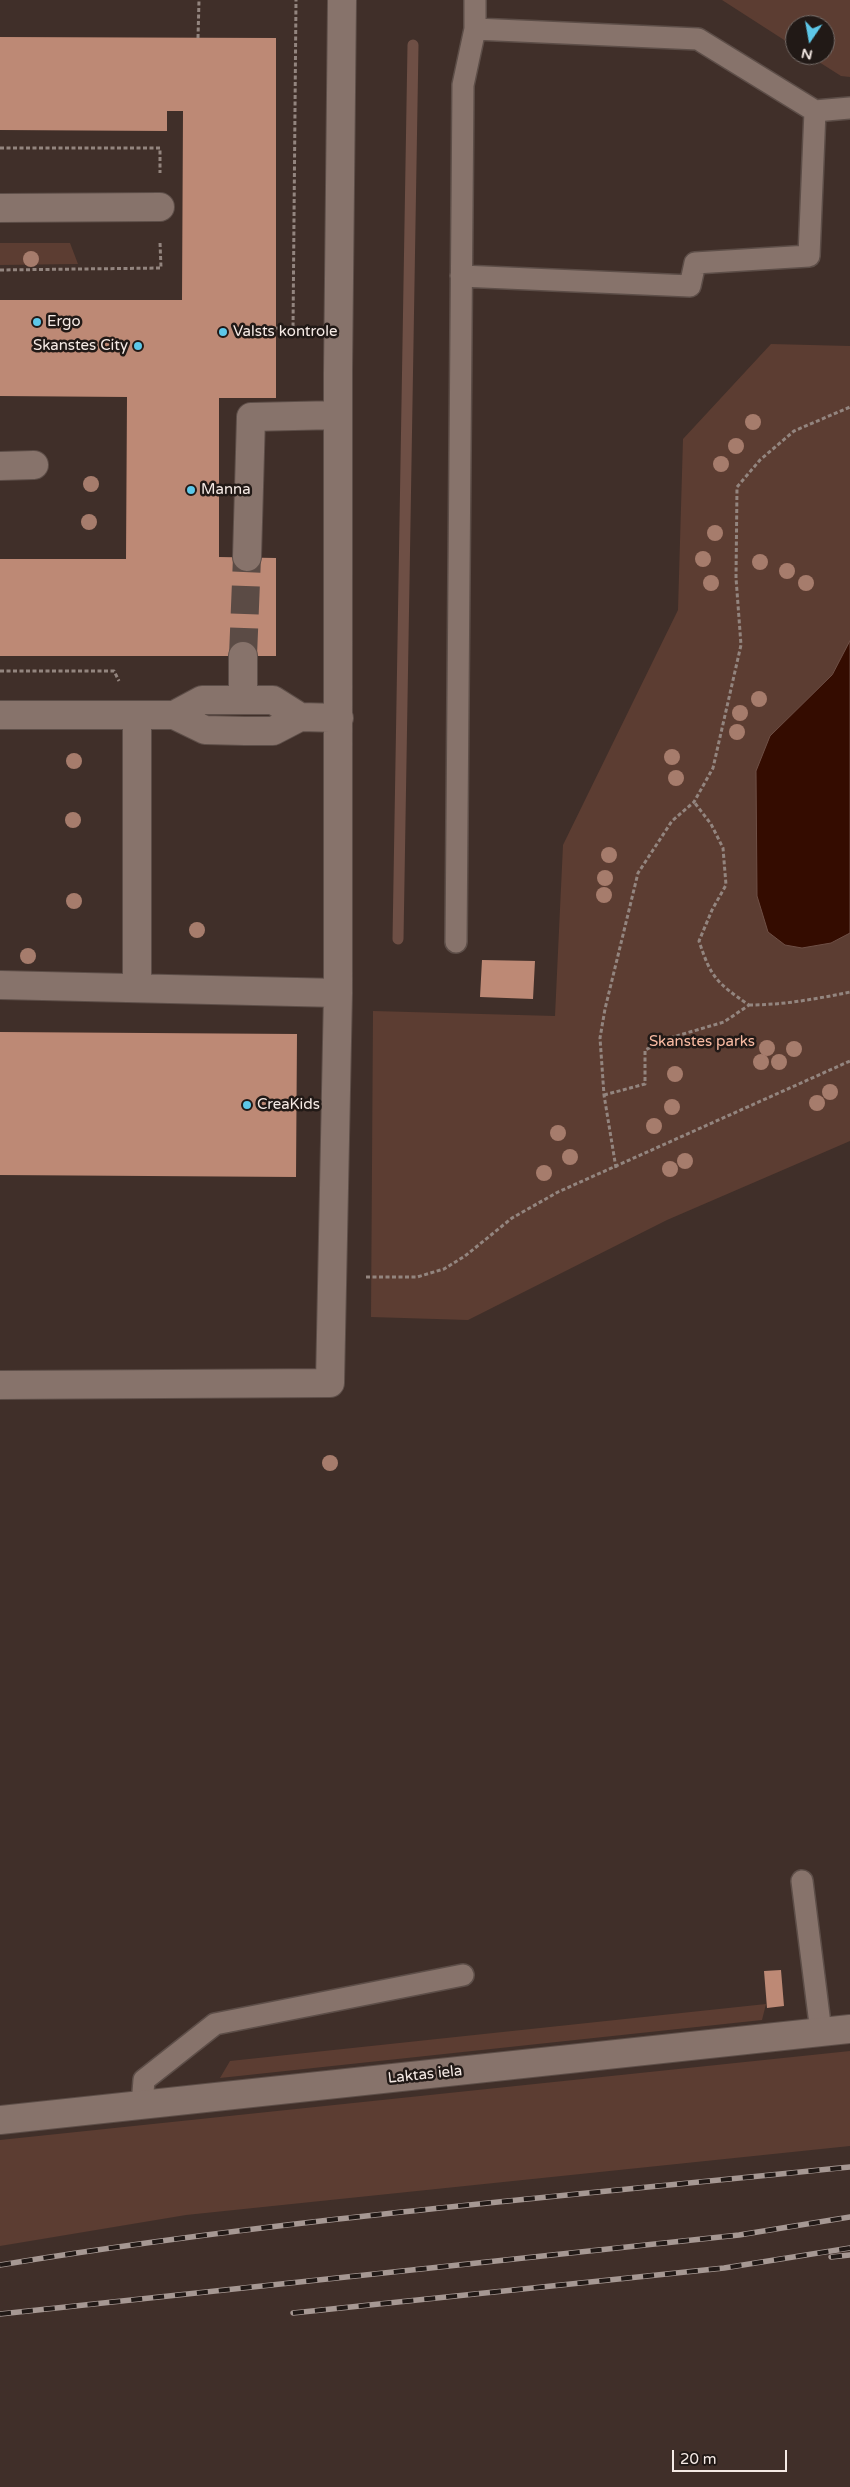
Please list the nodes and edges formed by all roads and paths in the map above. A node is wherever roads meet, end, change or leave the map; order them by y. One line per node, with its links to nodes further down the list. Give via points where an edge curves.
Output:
1 (199, 0): 6 (path)
2 (296, 0): 14 (path, via 294,329)
3 (342, 0): 16 (street)
4 (475, 0): 5 (lane)
5 (475, 29): 8 (lane, via 698,39); 13 (lane, via 463,85)
6 (198, 38)
7 (850, 108): 8 (lane)
8 (815, 111): 13 (lane, via 809,256 695,263 690,286)
9 (0, 148): 10 (path)
10 (160, 148)
11 (160, 207): 12 (street)
12 (0, 208)
13 (461, 276): 29 (lane)
14 (276, 328)
15 (850, 407): 28 (path, via 794,431 760,460 737,486 736,578 741,645 713,768)
16 (338, 415): 19 (street, via 251,416); 27 (street)
17 (34, 465): 18 (street)
18 (0, 466)
19 (247, 557)
20 (243, 656): 22 (street)
21 (0, 671): 25 (path, via 114,671)
22 (243, 700): 24 (street, via 202,700); 26 (street, via 273,700)
23 (0, 715): 25 (street)
24 (174, 715): 25 (street); 26 (street, via 205,730 245,731 273,730)
25 (138, 716): 31 (street)
26 (300, 717): 27 (street)
27 (339, 718): 33 (street)
28 (694, 802): 34 (path, via 711,824 723,848 726,885 699,941 708,970 726,989); 36 (path, via 672,821 638,873 600,1038)
29 (456, 942)
30 (0, 985): 31 (street)
31 (137, 988): 33 (street)
32 (850, 992): 34 (path, via 789,1003)
33 (338, 993): 38 (street)
34 (749, 1005): 36 (path, via 724,1022 645,1050 645,1084)
35 (850, 1062): 37 (path)
36 (604, 1095): 37 (path)
37 (616, 1168): 38 (path, via 558,1192 512,1218 444,1269 417,1277)
38 (332, 1278): 39 (street, via 330,1383)
39 (0, 1385)
40 (802, 1882): 43 (lane)
41 (463, 1974): 44 (lane, via 215,2024 144,2080)
42 (850, 2029): 43 (street, Laktas iela)
43 (822, 2032): 44 (street, Laktas iela)
44 (142, 2106): 45 (street, Laktas iela)
45 (0, 2120)

